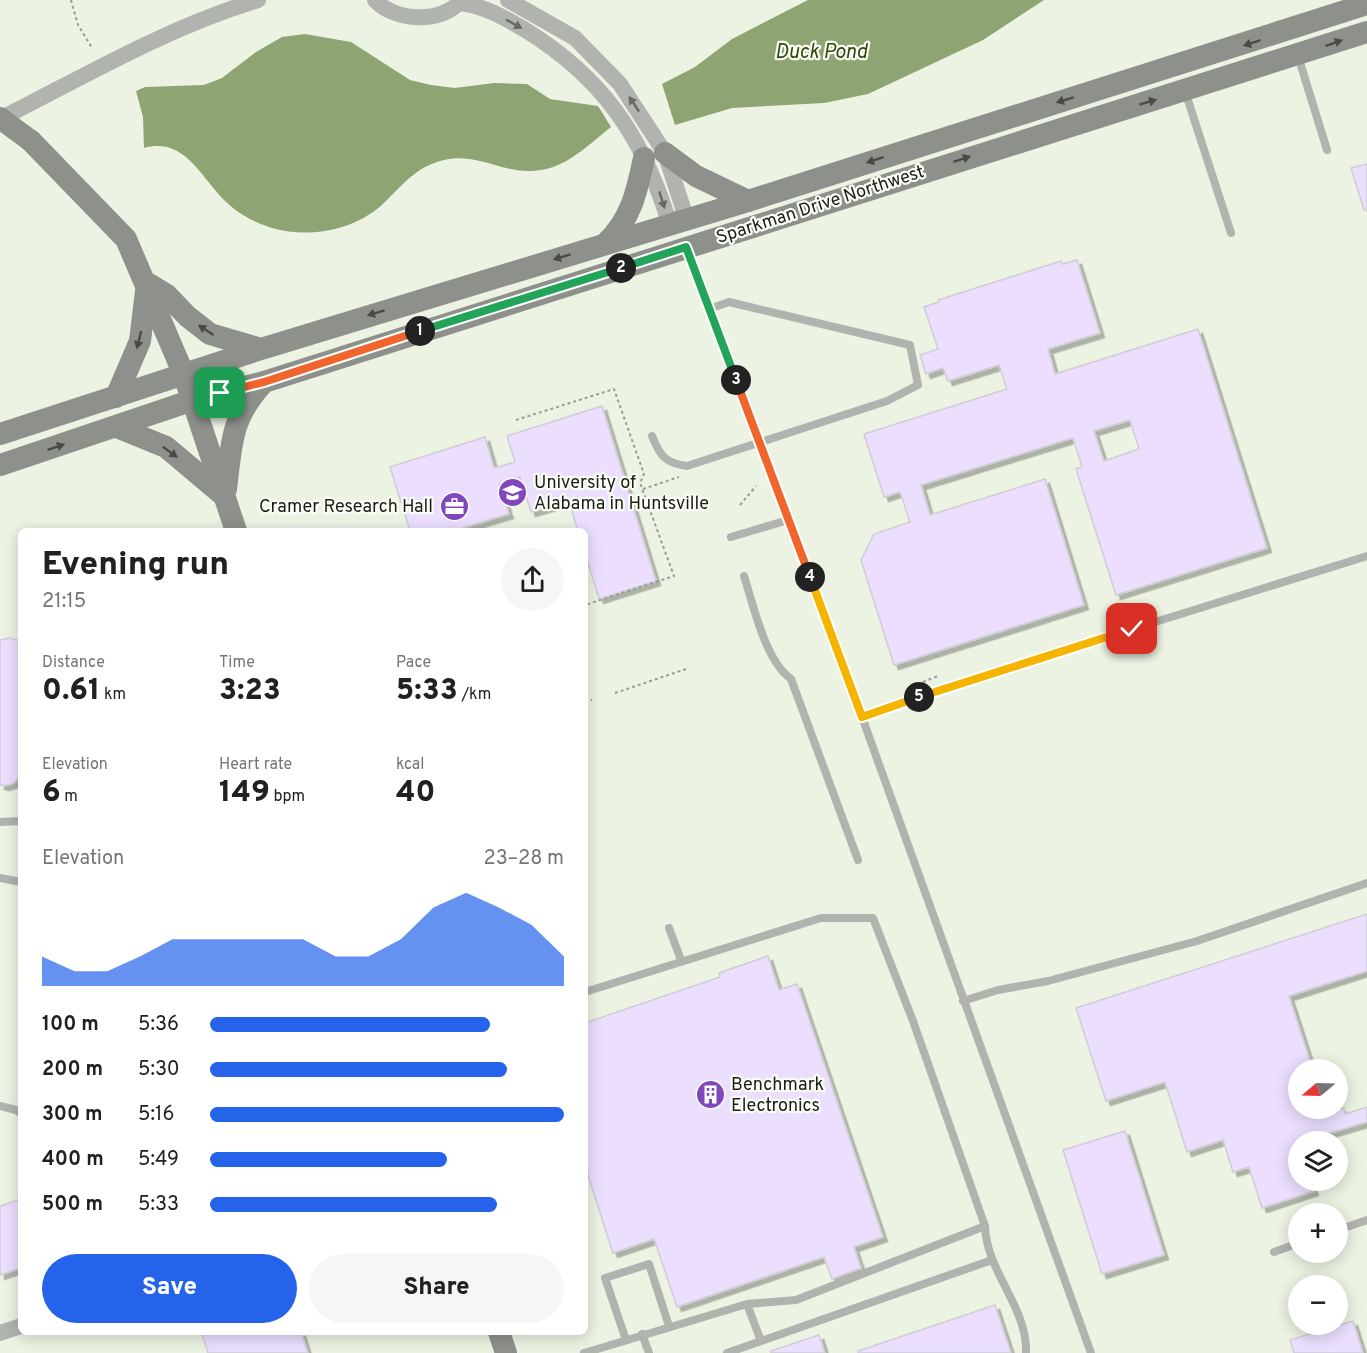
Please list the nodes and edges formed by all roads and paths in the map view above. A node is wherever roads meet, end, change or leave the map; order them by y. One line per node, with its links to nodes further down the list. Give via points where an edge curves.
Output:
1 (71, 0): 8 (path, via 78,25)
2 (258, 0): 11 (street, via 207,15)
3 (375, 0): 5 (street, via 398,15 419,18)
4 (508, 0): 13 (street, one-way to 4, via 620,84 575,38)
5 (461, 2): 13 (street, one-way to 13, via 479,5 557,50 599,87)
6 (1367, 4): 14 (main road, Sparkman Drive Northwest, one-way to 14)
7 (1367, 32): 9 (main road, Sparkman Drive Northwest, one-way to 7)
8 (92, 48)
9 (1298, 56): 10 (main road, Sparkman Drive Northwest); 12 (lane)
10 (1185, 91): 16 (lane); 18 (main road, Sparkman Drive Northwest, one-way to 10)
11 (0, 119): 19 (main road, bridge, via 31,141 126,239)
12 (1327, 150)
13 (655, 155): 14 (main road); 15 (street, via 667,216); 17 (main road, via 632,209)
14 (748, 201): 15 (main road, Sparkman Drive Northwest)
15 (679, 222): 17 (main road, Sparkman Drive Northwest); 18 (street)
16 (1231, 233)
17 (605, 244): 21 (main road, Sparkman Drive Northwest, one-way to 21)
18 (686, 247): 20 (lane); 23 (main road, Sparkman Drive Northwest)
19 (147, 283): 21 (main road, one-way to 19, via 210,334 168,295); 22 (main road); 24 (main road, one-way to 24, via 140,341)
20 (709, 309): 30 (lane); 30 (lane, via 729,302 910,345 918,385 887,402)
21 (261, 349): 22 (main road, Sparkman Drive Northwest)
22 (184, 375): 24 (main road, Sparkman Drive Northwest); 25 (main road)
23 (264, 382): 25 (main road, Sparkman Drive Northwest); 35 (main road, via 248,400 234,426)
24 (116, 397): 28 (main road, Sparkman Drive Northwest)
25 (193, 400): 27 (main road, Sparkman Drive Northwest); 35 (main road)
26 (516, 420): 34 (path, via 614,389 644,474 640,483)
27 (117, 428): 31 (main road, Sparkman Drive Northwest, one-way to 27); 35 (main road, one-way to 35, via 166,447)
28 (0, 434)
29 (652, 436): 30 (lane, via 660,456 671,464 687,466)
30 (759, 441): 37 (lane)
31 (0, 465)
32 (679, 477): 34 (path)
33 (756, 486): 36 (path)
34 (643, 489): 42 (path, via 674,576)
35 (225, 496): 38 (main road)
36 (740, 505)
37 (788, 520): 39 (lane); 49 (lane)
38 (235, 528)
39 (731, 537)
40 (1367, 556): 49 (lane)
41 (744, 576): 52 (lane, via 769,648 780,671 791,679)
42 (588, 604)
43 (686, 669): 46 (path)
44 (938, 675): 45 (path)
45 (923, 682)
46 (615, 693)
47 (592, 700): 48 (path)
48 (588, 701)
49 (862, 717): 59 (lane)
50 (18, 821): 51 (lane)
51 (0, 822)
52 (858, 860)
53 (0, 878): 54 (lane)
54 (18, 881)
55 (1367, 883): 59 (lane, via 1197,941)
56 (669, 928): 57 (lane)
57 (681, 960): 58 (lane); 63 (lane, via 821,918 873,918 914,1021)
58 (588, 991)
59 (963, 1001): 81 (lane)
60 (0, 1106): 61 (lane)
61 (18, 1112)
62 (1367, 1220): 64 (lane)
63 (985, 1226): 67 (lane, via 985,1243); 68 (lane, via 796,1300)
64 (1348, 1227)
65 (1288, 1248): 66 (lane)
66 (1274, 1252)
67 (992, 1260): 75 (lane); 80 (lane, via 1027,1335)
68 (747, 1304): 69 (lane); 75 (lane)
69 (669, 1326): 72 (lane); 74 (lane, via 649,1264 605,1278)
70 (18, 1327): 71 (street)
71 (0, 1333)
72 (642, 1334): 74 (lane); 78 (lane)
73 (500, 1335): 76 (main road)
74 (626, 1340): 77 (lane)
75 (761, 1341): 79 (lane)
76 (506, 1353)
77 (584, 1353)
78 (649, 1353)
79 (727, 1353)
80 (1026, 1353)
81 (1091, 1353)

